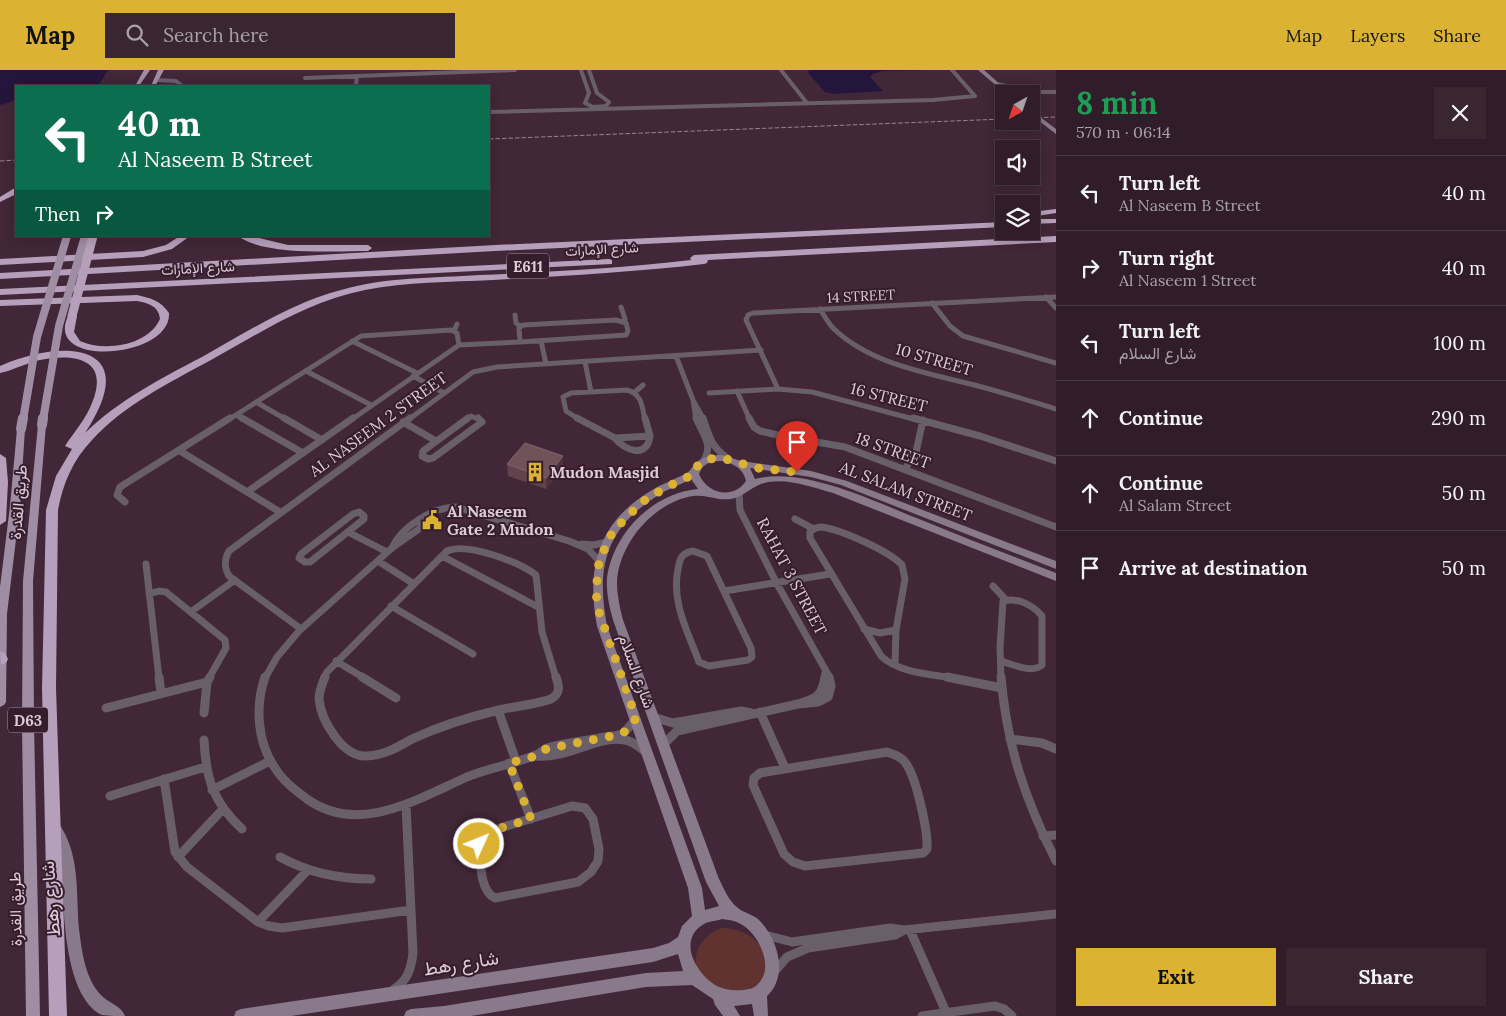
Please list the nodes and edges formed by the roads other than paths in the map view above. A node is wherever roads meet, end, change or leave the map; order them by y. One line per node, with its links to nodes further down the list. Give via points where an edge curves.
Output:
1 (148, 70): 15 (main road)
2 (161, 70): 12 (main road)
3 (515, 70): 9 (street)
4 (580, 70): 5 (street, via 589,93 586,104 596,107 608,105 609,102 597,93)
5 (589, 70)
6 (781, 70): 22 (street)
7 (952, 70): 22 (street, via 975,96)
8 (982, 70): 14 (street)
9 (357, 76): 10 (street); 18 (street)
10 (324, 77): 11 (street); 13 (street)
11 (305, 78)
12 (156, 80): 16 (main road); 17 (street, via 176,81)
13 (322, 82)
14 (997, 84): 19 (street)
15 (139, 85)
16 (154, 85)
17 (182, 85)
18 (356, 85)
19 (1002, 85)
20 (1040, 92): 21 (street)
21 (1056, 92)
22 (807, 103): 23 (street)
23 (490, 112)
24 (1040, 119): 25 (street)
25 (1056, 132)
26 (15, 191): 27 (highway)
27 (0, 198)
28 (1056, 211): 29 (highway)
29 (1040, 214)
30 (995, 219): 34 (highway, via 938,223)
31 (1056, 221): 32 (highway)
32 (1040, 222)
33 (995, 224): 34 (highway, شارع الإمارات / E611)
34 (920, 228): 42 (highway, شارع الإمارات / E611)
35 (68, 237): 140 (main road, طريق القدرة / D63, bridge, via 37,337 21,429)
36 (85, 237): 197 (main road, طريق القدرة / D63, bridge, via 59,326 42,425 28,581)
37 (93, 237): 49 (highway, bridge)
38 (184, 237): 44 (highway, via 169,247 143,254)
39 (245, 237): 42 (highway, via 268,244 302,248)
40 (1056, 239): 41 (highway, شارع الإمارات / E611)
41 (952, 244): 43 (highway, via 902,250); 46 (highway, شارع الإمارات / E611)
42 (495, 248): 45 (highway, شارع الإمارات / E611)
43 (704, 261): 53 (highway); 129 (highway, via 627,269 388,283 336,294 298,308 134,399 84,441 65,468 55,493)
44 (0, 262)
45 (0, 276)
46 (0, 292)
47 (1046, 297): 48 (street, 14 STREET); 54 (street, 14 STREET); 56 (street)
48 (1056, 297)
49 (76, 299)
50 (76, 299): 51 (highway, bridge, via 69,330 72,340 90,348 108,349 147,338 162,325 165,314 157,303 137,298)
51 (76, 299)
52 (76, 299): 53 (highway, bridge)
53 (0, 301)
54 (932, 303): 57 (street, 14 STREET); 70 (street, via 950,326 963,336)
55 (621, 306): 59 (street)
56 (1056, 308)
57 (820, 309): 67 (street, 14 STREET, via 748,315 746,320); 85 (street, 10 STREET, via 828,323 845,338 880,357)
58 (515, 315): 61 (street)
59 (623, 322): 61 (street); 64 (street, via 628,331 623,336)
60 (457, 324): 62 (street)
61 (520, 326): 65 (street)
62 (454, 331): 63 (street, via 375,334); 66 (street)
63 (352, 341): 73 (street); 75 (street)
64 (541, 341): 65 (street); 71 (street)
65 (520, 342): 66 (street)
66 (459, 345): 75 (street)
67 (761, 350): 68 (street, AL NASEEM 2 STREET); 77 (street, 14 STREET)
68 (676, 356): 69 (street, AL NASEEM 2 STREET); 87 (street)
69 (586, 362): 71 (street, AL NASEEM 2 STREET); 78 (street)
70 (1056, 363)
71 (546, 364): 81 (street, AL NASEEM 2 STREET, via 480,369)
72 (0, 370): 90 (highway, via 21,360 53,354 74,355 95,364 102,376 101,391 96,407)
73 (306, 371): 83 (street); 84 (street)
74 (0, 375): 90 (highway, via 26,363 48,358 69,358 89,366 97,376 96,391)
75 (415, 375): 81 (street); 84 (street)
76 (643, 385): 79 (street)
77 (778, 389): 80 (street, 16 STREET); 88 (street, 16 STREET, via 812,392)
78 (591, 392): 79 (street); 92 (street, via 565,395 566,411)
79 (635, 392): 91 (street)
80 (737, 392): 82 (street, 16 STREET); 102 (street, 18 STREET, via 759,431 833,444)
81 (444, 393): 89 (street, AL NASEEM 2 STREET)
82 (709, 393)
83 (256, 402): 86 (street); 93 (street)
84 (371, 405): 93 (street)
85 (1056, 409)
86 (236, 415): 95 (street); 96 (street)
87 (699, 417): 98 (street, via 717,451); 100 (street, via 709,447)
88 (923, 420): 99 (street, 16 STREET); 102 (street, via 916,452)
89 (403, 422): 94 (street); 109 (street, AL NASEEM 2 STREET)
90 (81, 432): 129 (highway, via 61,465 52,492 44,561)
91 (650, 436): 92 (street); 92 (street, via 646,447 633,451 625,449)
92 (615, 438)
93 (322, 440): 96 (street)
94 (436, 441): 94 (street, via 422,452 422,456 433,458 482,420 471,416)
95 (180, 451): 106 (street); 108 (street, via 120,487 117,495)
96 (303, 453): 106 (street)
97 (0, 458): 111 (highway)
98 (729, 460): 100 (street, via 715,458); 101 (street)
99 (1056, 461)
100 (703, 462): 103 (street)
101 (740, 464): 104 (street, via 750,475); 122 (street, AL SALAM STREET, via 811,474 844,483)
102 (904, 469): 112 (street, 18 STREET)
103 (694, 474): 105 (street, via 698,483); 116 (street, شارع السلام, via 642,502 622,520)
104 (748, 487): 107 (street); 124 (street, AL SALAM STREET, via 761,480 777,479 836,491)
105 (708, 491): 107 (street, via 727,496); 153 (street, شارع السلام, via 676,496 652,511 633,530 614,570 613,603)
106 (247, 492): 109 (street)
107 (740, 493): 126 (street, RAHAT 3 STREET, via 740,510)
108 (125, 502)
109 (280, 512): 125 (street, AL NASEEM 2 STREET, via 229,551 224,568)
110 (795, 519): 113 (street)
111 (0, 521)
112 (1056, 527)
113 (812, 528): 123 (street, via 810,538); 138 (street, via 828,529 898,560 905,572)
114 (348, 532): 114 (street, via 310,562 299,558 359,512 364,519); 117 (street)
115 (569, 541): 116 (street, via 589,545); 117 (street, via 461,508 443,509 429,516 427,522); 120 (street, via 588,549)
116 (606, 542): 120 (street, شارع السلام)
117 (390, 550): 119 (street)
118 (442, 556): 127 (street); 134 (street); 134 (street, via 454,548 461,548 529,569 536,576)
119 (378, 561): 127 (street); 136 (street)
120 (599, 561): 154 (street, شارع السلام, via 598,609)
121 (146, 564): 131 (street)
122 (1056, 565)
123 (830, 574): 126 (street); 137 (street)
124 (1056, 577)
125 (235, 580): 135 (street); 136 (street, AL NASEEM 2 STREET)
126 (776, 582): 130 (street); 152 (street, RAHAT 3 STREET, via 825,670 832,686 831,693 819,702)
127 (414, 584): 133 (street)
128 (993, 586): 132 (street)
129 (49, 588): 172 (highway)
130 (724, 591): 130 (street, via 707,556 693,551 681,556 675,584 676,599 699,662 709,666 748,660 752,656)
131 (149, 594): 135 (street, via 164,592); 146 (street)
132 (1006, 600): 142 (street, via 1003,601); 142 (street, via 1036,609 1042,616 1042,661 1035,669)
133 (391, 606): 139 (street); 141 (street)
134 (538, 607): 150 (street, via 546,649 559,687 557,694 552,699)
135 (192, 611): 144 (street, via 226,644)
136 (301, 628): 162 (street, via 269,668 261,691 258,715 261,738)
137 (864, 629): 138 (street, via 880,633); 143 (street, via 879,654)
138 (896, 630): 143 (street)
139 (473, 654)
140 (0, 658): 148 (main road, طريق القدرة / D63)
141 (336, 661): 147 (street); 150 (street, via 320,685 319,700 322,713 338,741 353,754 376,756 440,727)
142 (1001, 661): 145 (street)
143 (895, 665): 145 (street)
144 (207, 682): 146 (street); 151 (street)
145 (1002, 688): 156 (street)
146 (161, 693): 149 (street)
147 (396, 698)
148 (0, 702)
149 (106, 708)
150 (498, 710): 163 (street)
151 (204, 713)
152 (755, 713): 155 (street, RAHAT 3 STREET); 165 (street)
153 (653, 717): 155 (street, RAHAT 3 STREET, via 673,724); 159 (street, شارع السلام)
154 (636, 718): 158 (street, via 622,734); 161 (street, شارع السلام)
155 (698, 722): 159 (street, RAHAT 3 STREET, via 676,730)
156 (1010, 739): 160 (street, via 1042,743); 175 (street, via 1023,788)
157 (204, 740): 164 (street)
158 (585, 745): 161 (street, via 619,740 632,743); 163 (street, via 561,750 550,757 536,756)
159 (664, 745): 182 (street, شارع السلام, via 713,882)
160 (1056, 749)
161 (646, 752): 184 (street, شارع السلام, via 695,888)
162 (270, 761): 167 (street); 169 (street, via 304,799 338,814 380,814)
163 (513, 762): 169 (street, via 471,776); 171 (street)
164 (205, 767): 166 (street); 167 (street)
165 (786, 768): 165 (street, via 760,773 754,778 753,785 778,844 793,862 816,865 923,853 927,849 928,836 908,767 896,755 887,752)
166 (164, 779): 168 (street); 176 (street)
167 (212, 790): 170 (street)
168 (110, 796)
169 (406, 805): 181 (street)
170 (223, 809): 173 (street); 176 (street)
171 (531, 819): 171 (street, via 480,836 484,885 489,895 495,898 578,882 594,869 600,850 593,819 585,808 572,806)
172 (52, 825): 198 (highway); 199 (street, شارع رهط, via 61,838 68,859 79,971 89,992 106,1010)
173 (242, 829)
174 (1056, 835): 175 (street)
175 (1043, 836): 178 (street)
176 (178, 857): 185 (street)
177 (280, 857): 179 (street)
178 (1056, 861)
179 (307, 870): 180 (street, via 338,878); 185 (street)
180 (371, 879)
181 (411, 910): 185 (street, via 282,928); 193 (street, via 411,971 406,980)
182 (734, 914): 184 (street, via 716,912); 187 (street, via 754,925)
183 (1056, 914): 186 (street)
184 (699, 918): 189 (street, via 686,932)
185 (258, 922)
186 (907, 930): 188 (street, via 895,935); 195 (street)
187 (762, 934): 188 (street, via 792,942); 190 (street, via 772,955)
188 (854, 937): 190 (street, via 794,952)
189 (684, 942): 191 (street, via 684,960); 193 (street, شارع رهط, via 653,955)
190 (770, 977): 192 (street)
191 (691, 978): 194 (street); 196 (street, via 646,980)
192 (759, 994): 194 (street, via 747,1001 734,1003); 203 (street)
193 (385, 995): 200 (street, شارع رهط)
194 (720, 1000): 202 (street)
195 (946, 1012): 204 (street); 205 (street, via 995,1006)
196 (442, 1014): 201 (street)
197 (33, 1016)
198 (58, 1016)
199 (118, 1016)
200 (241, 1016)
201 (411, 1016)
202 (733, 1016)
203 (761, 1016)
204 (922, 1016)
205 (1012, 1016)

